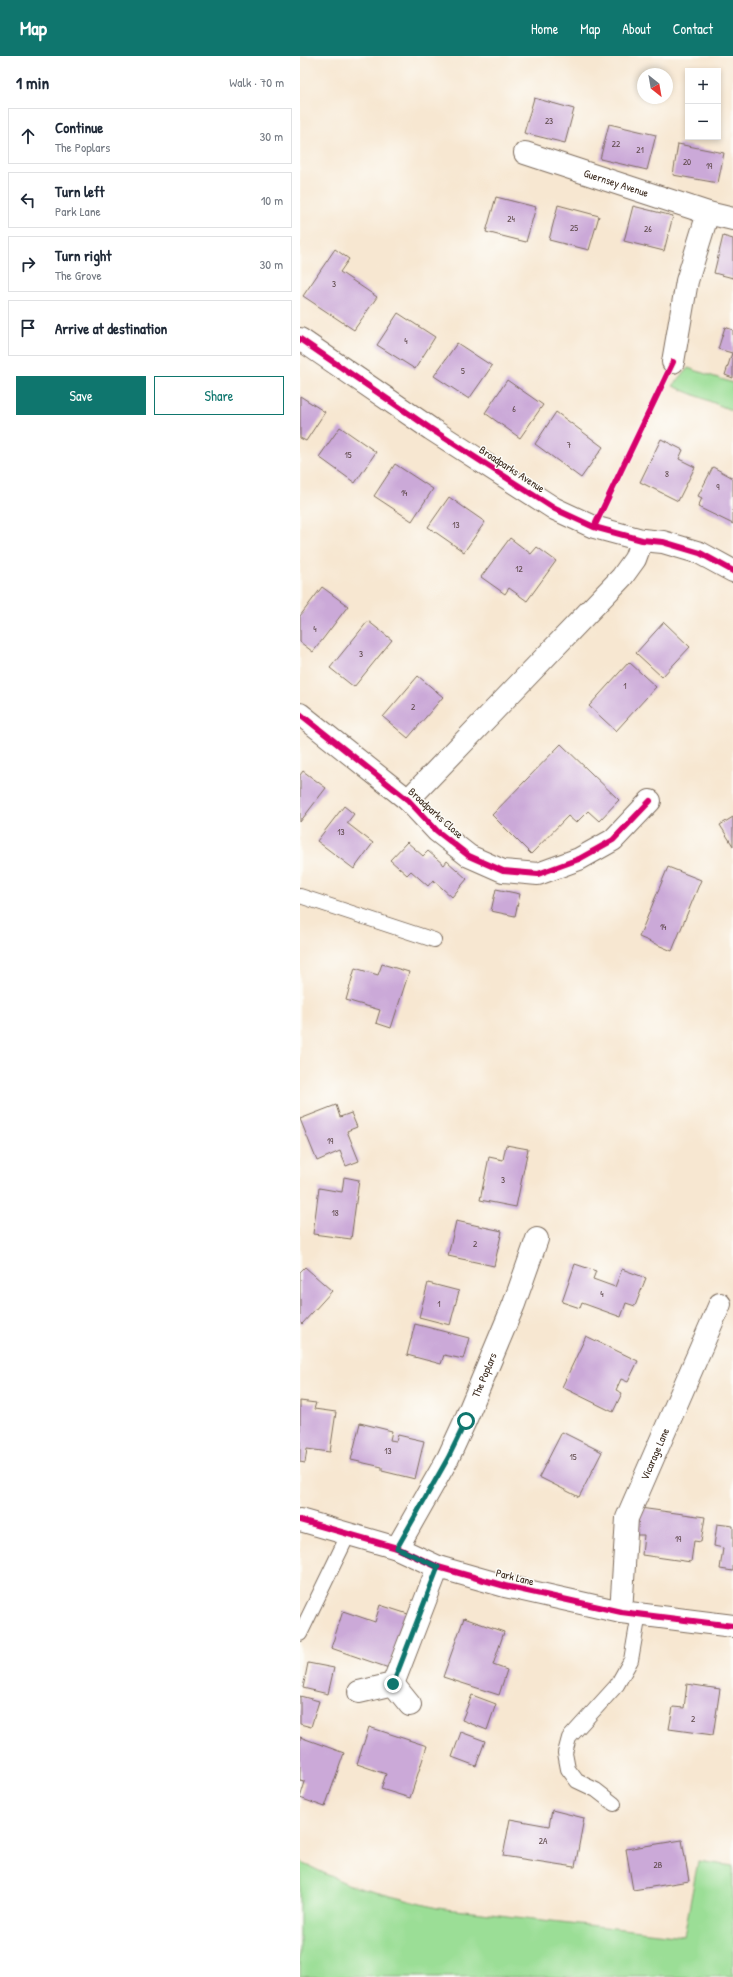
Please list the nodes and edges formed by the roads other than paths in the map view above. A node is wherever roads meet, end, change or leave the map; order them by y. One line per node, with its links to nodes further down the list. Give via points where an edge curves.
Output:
1 (525, 153): 2 (street, Guernsey Avenue)
2 (708, 213): 3 (street, Guernsey Avenue); 5 (street, via 687,281)
3 (733, 219)
4 (300, 340): 6 (street, Broadparks Avenue, via 555,509 594,528)
5 (673, 362)
6 (642, 540): 7 (street, Broadparks Avenue, via 663,542 700,553); 9 (street, Broadparks Close, via 635,558 622,577)
7 (733, 571)
8 (300, 714): 9 (street, Broadparks Close)
9 (408, 800): 10 (street, Broadparks Close, via 437,831 469,856 503,871 538,874 579,859 613,840)
10 (650, 801)
11 (300, 896): 12 (lane)
12 (434, 940)
13 (537, 1239): 17 (street, The Poplars, via 514,1304 466,1421)
14 (720, 1304): 19 (street, Vicarage Lane, via 627,1518)
15 (300, 1520): 16 (street, Park Lane)
16 (348, 1535): 17 (street, Park Lane); 21 (lane)
17 (397, 1548): 18 (street, Park Lane)
18 (438, 1567): 19 (street, Park Lane, via 505,1586); 22 (street)
19 (630, 1613): 20 (street, Park Lane); 25 (lane, via 631,1660 617,1685 569,1738 565,1753 568,1769 578,1781 596,1790)
20 (733, 1626)
21 (300, 1634)
22 (393, 1684): 23 (street); 24 (street)
23 (359, 1692)
24 (410, 1705)
25 (614, 1804)

